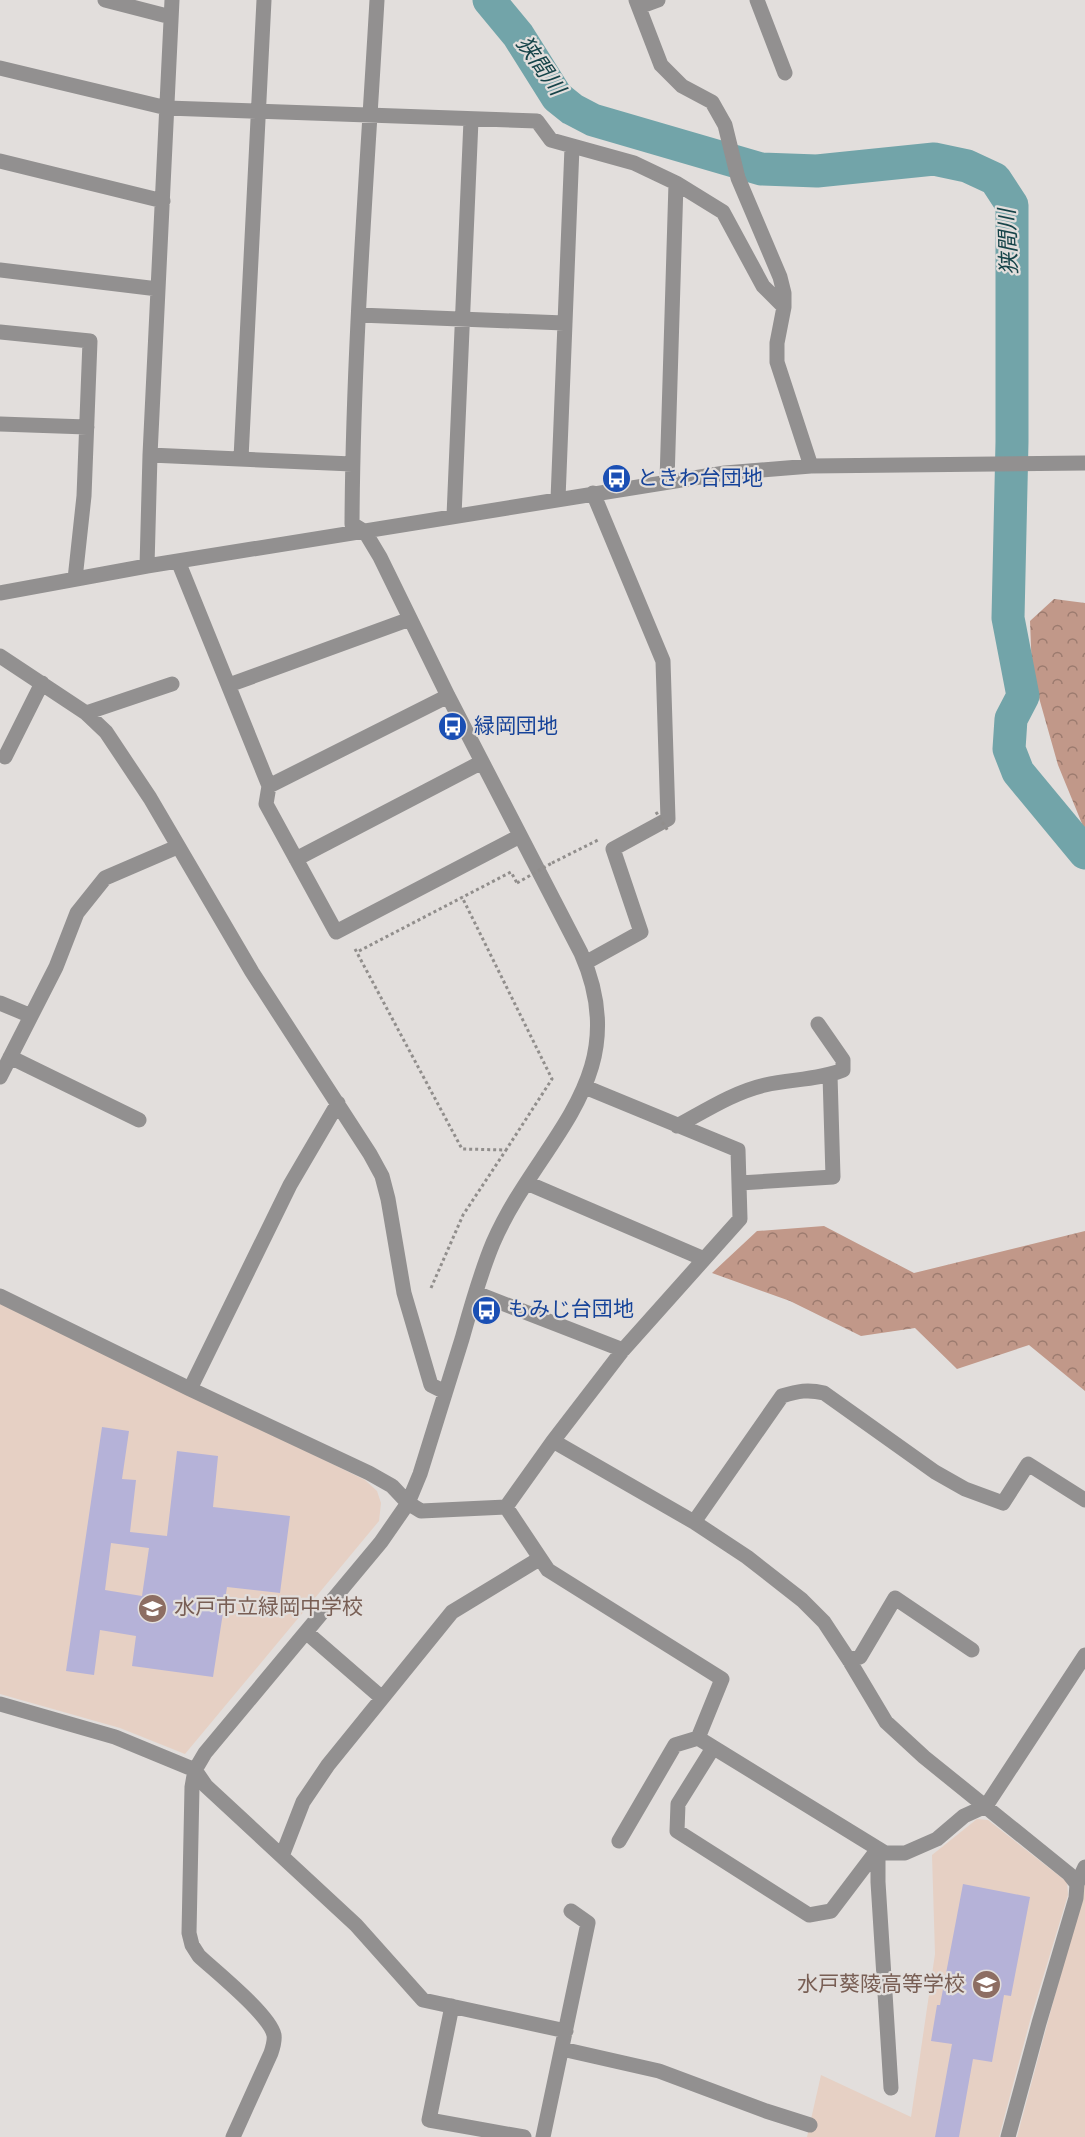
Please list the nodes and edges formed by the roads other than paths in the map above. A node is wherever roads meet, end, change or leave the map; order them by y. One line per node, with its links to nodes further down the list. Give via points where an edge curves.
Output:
1 (105, 0): 8 (street)
2 (172, 0): 8 (street)
3 (264, 0): 12 (street)
4 (377, 0): 13 (street)
5 (658, 0): 7 (street)
6 (757, 0): 10 (street)
7 (637, 4): 21 (street, via 661,65 682,86 712,102 725,125 738,178 780,276)
8 (171, 17): 11 (street)
9 (0, 68): 11 (street)
10 (784, 73)
11 (167, 108): 12 (street); 18 (street)
12 (259, 111): 13 (street); 29 (street)
13 (370, 116): 14 (street); 22 (street)
14 (471, 120): 15 (street, via 537,122 550,140); 23 (street)
15 (572, 147): 17 (street, via 634,163); 24 (street)
16 (0, 161): 18 (street)
17 (676, 183): 21 (street, via 723,212 763,286); 33 (street)
18 (163, 201): 20 (street)
19 (0, 270): 20 (street)
20 (158, 289): 28 (street)
21 (784, 307): 32 (street, via 777,362)
22 (359, 315): 23 (street); 31 (street)
23 (464, 318): 24 (street); 36 (street)
24 (564, 323): 35 (street)
25 (0, 332): 27 (street, via 90,341)
26 (0, 424): 27 (street)
27 (87, 427): 40 (street)
28 (150, 455): 29 (street); 39 (street)
29 (241, 458): 31 (street)
30 (1085, 463): 32 (street)
31 (352, 464): 37 (street, via 352,524)
32 (811, 466): 33 (street)
33 (667, 481): 34 (street)
34 (593, 493): 35 (street); 55 (street, via 663,661 668,819 613,849 641,932)
35 (558, 499): 36 (street)
36 (454, 516): 37 (street)
37 (365, 532): 38 (street); 42 (street)
38 (178, 561): 39 (street); 46 (street)
39 (147, 566): 40 (street)
40 (75, 579): 41 (street)
41 (0, 593)
42 (410, 619): 46 (street); 47 (street)
43 (0, 656): 44 (street)
44 (42, 683): 48 (street); 49 (street)
45 (172, 684): 48 (street)
46 (229, 685): 51 (street)
47 (448, 696): 50 (street); 51 (street)
48 (86, 713): 53 (street, via 106,732)
49 (5, 757)
50 (482, 762): 52 (street); 54 (street)
51 (269, 786): 54 (street, via 266,804)
52 (520, 836): 54 (street, via 336,932); 55 (street)
53 (177, 847): 57 (street, via 105,878 77,913); 63 (street, via 252,972)
54 (297, 859)
55 (585, 963): 62 (street, via 595,994 598,1030)
56 (0, 1002): 57 (street)
57 (32, 1016): 59 (street)
58 (818, 1024): 60 (street, via 843,1060 843,1070)
59 (10, 1057): 61 (street); 64 (street)
60 (830, 1075): 65 (street, via 764,1085 730,1097); 67 (street, via 833,1177)
61 (0, 1077)
62 (585, 1087): 65 (street); 66 (street)
63 (338, 1103): 72 (street, via 290,1185); 73 (street, via 382,1176 404,1293 431,1385)
64 (140, 1120)
65 (676, 1126): 67 (street, via 738,1150)
66 (527, 1182): 68 (street); 69 (street, via 493,1244)
67 (740, 1183): 68 (street, via 740,1220)
68 (704, 1259): 71 (street)
69 (476, 1293): 71 (street); 73 (street)
70 (0, 1296): 72 (street)
71 (623, 1350): 74 (street)
72 (190, 1389): 76 (street, via 369,1473 392,1486)
73 (445, 1392): 76 (street)
74 (553, 1441): 77 (street); 78 (street)
75 (1085, 1500): 78 (street, via 1028,1464 1003,1503 965,1489 824,1393 810,1390 782,1396)
76 (408, 1503): 77 (street, via 421,1511); 80 (street, via 381,1542)
77 (506, 1507): 79 (street)
78 (694, 1522): 83 (street, via 802,1600 824,1622)
79 (539, 1559): 84 (street, via 452,1611); 86 (street, via 548,1570 722,1679)
80 (306, 1632): 84 (street); 88 (street)
81 (972, 1650): 83 (street, via 895,1598 860,1657)
82 (1085, 1655): 89 (street)
83 (849, 1659): 89 (street, via 886,1722)
84 (382, 1698): 92 (street, via 303,1802)
85 (0, 1704): 88 (street, via 115,1737)
86 (698, 1738): 87 (street); 90 (street, via 675,1745)
87 (713, 1748): 91 (street); 91 (street, via 678,1804 677,1831 809,1915 831,1911)
88 (195, 1770): 92 (street, via 206,1786); 101 (street, via 189,1934 192,1945 260,2013 274,2034 271,2053)
89 (986, 1806): 91 (street, via 964,1816 937,1839 905,1853); 94 (street)
90 (619, 1841)
91 (878, 1849): 99 (street)
92 (282, 1856): 96 (street, via 356,1925 423,2000)
93 (1085, 1867): 94 (street)
94 (1077, 1884): 104 (street)
95 (571, 1911): 97 (street, via 588,1923)
96 (452, 2006): 97 (street); 102 (street, via 429,2120)
97 (566, 2031): 98 (street)
98 (562, 2049): 100 (street, via 659,2071); 103 (street)
99 (891, 2088)
100 (810, 2125)
101 (232, 2137)
102 (524, 2137)
103 (543, 2137)
104 (1008, 2137)

